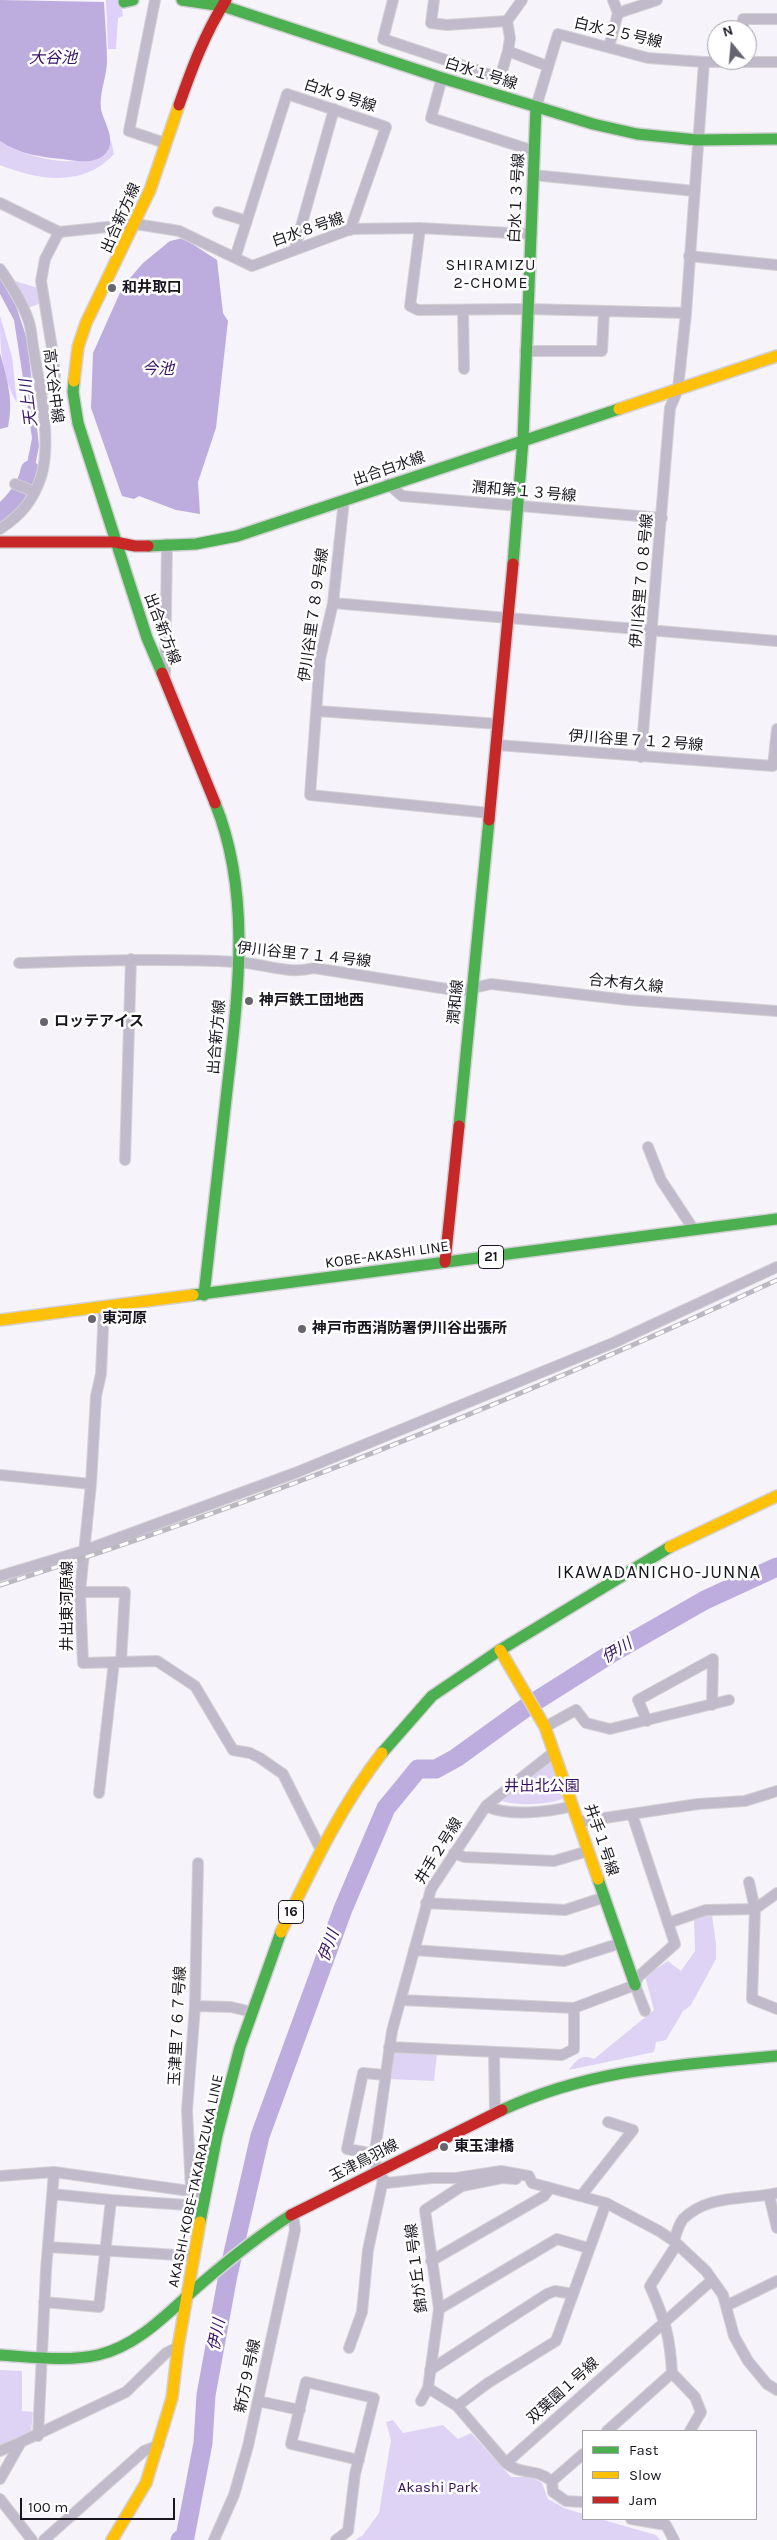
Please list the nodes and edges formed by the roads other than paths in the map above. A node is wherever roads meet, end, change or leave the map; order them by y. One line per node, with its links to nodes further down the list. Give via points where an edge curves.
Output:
1 (155, 0): 25 (street, via 129,131)
2 (182, 0): 8 (street, 白水１号線)
3 (393, 0): 14 (street, via 383,39 500,78)
4 (434, 0): 12 (street, via 431,23 447,26)
5 (522, 0): 12 (street)
6 (613, 0): 9 (street)
7 (657, 0): 9 (street)
8 (224, 3): 20 (street, 白水１号線); 25 (street, 出合新方線, via 195,59)
9 (618, 13): 13 (street)
10 (777, 19): 11 (street)
11 (743, 20)
12 (507, 21): 14 (street)
13 (609, 47): 16 (street, 白水２５号線, via 648,58); 19 (street, 白水２５号線, via 558,34)
14 (508, 51): 19 (street)
15 (757, 61): 18 (street, 白水２５号線)
16 (704, 62): 17 (street, 白水２５号線); 24 (street, 伊川谷里７０８号線)
17 (707, 62)
18 (777, 62)
19 (547, 66): 21 (street, 白水２５号線)
20 (442, 78): 21 (street, 白水１号線); 26 (street, via 432,118)
21 (536, 107): 24 (street, 白水１号線, via 637,134); 26 (street, 白水１３号線)
22 (334, 110): 31 (street, 白水９号線, via 287,94); 34 (street, 白水９号線, via 386,127); 37 (street)
23 (777, 139): 24 (street, 白水１号線)
24 (697, 140): 28 (street, 伊川谷里７０８号線)
25 (166, 144): 32 (street, 出合新方線)
26 (534, 151): 27 (street, 白水１３号線)
27 (533, 175): 28 (street); 36 (street, 白水１３号線)
28 (695, 192): 38 (street, 伊川谷里７０８号線)
29 (0, 203): 35 (street)
30 (218, 212): 31 (street)
31 (247, 221): 39 (street, 白水９号線)
32 (136, 224): 35 (street, 白水８号線); 39 (street, 白水８号線, via 179,230); 60 (street, 出合新方線, via 86,323 74,371 73,392 78,423)
33 (420, 228): 34 (street, 白水８号線); 36 (street, 白水８号線); 43 (street, via 410,306 418,310)
34 (350, 230): 37 (street, 白水８号線)
35 (59, 232): 50 (street, via 45,259 41,281 55,376)
36 (529, 234): 42 (street, 白水１３号線)
37 (295, 248): 39 (street, 白水８号線, via 252,266)
38 (689, 256): 40 (street); 45 (street, 伊川谷里７０８号線)
39 (236, 258)
40 (777, 265)
41 (0, 269): 50 (street, 高大谷中線, via 29,323)
42 (526, 309): 43 (street); 44 (street); 46 (street, 白水１３号線)
43 (463, 310): 48 (street)
44 (604, 311): 45 (street); 46 (street, via 602,351)
45 (686, 313): 49 (street, 伊川谷里７０８号線)
46 (526, 351): 51 (street, 白水１３号線)
47 (777, 356): 49 (street, 出合白水線)
48 (464, 369)
49 (678, 389): 51 (street, 出合白水線); 57 (street, 伊川谷里７０８号線, via 670,408)
50 (41, 393): 54 (street, 高大谷中線, via 45,449 42,475)
51 (523, 440): 53 (street, 出合白水線); 56 (street, 白水１３号線)
52 (15, 484): 54 (street)
53 (388, 484): 55 (street, 出合白水線); 56 (street, 潤和第１３号線, via 402,496)
54 (35, 492): 58 (street, 高大谷中線, via 19,517)
55 (344, 500): 61 (street, 出合白水線, via 237,536 196,544); 62 (street, 伊川谷里７８９号線)
56 (516, 507): 57 (street, 潤和第１３号線); 63 (street, 白水１３号線)
57 (662, 518): 64 (street, 伊川谷里７０８号線)
58 (0, 529)
59 (0, 542): 60 (street, 出合白水線)
60 (115, 542): 61 (street, 出合白水線, via 135,546); 66 (street, 出合新方線, via 147,638)
61 (168, 544): 66 (street)
62 (333, 603): 63 (street); 67 (street, 伊川谷里７８９号線, via 320,659)
63 (507, 617): 64 (street); 68 (street, 潤和線)
64 (653, 630): 65 (street); 71 (street, 伊川谷里７０８号線)
65 (777, 641)
66 (165, 678): 74 (street, 出合新方線, via 222,821 236,886)
67 (318, 710): 68 (street); 72 (street, 伊川谷里７８９号線, via 310,795)
68 (499, 724): 70 (street, 潤和線)
69 (777, 729): 71 (street, 伊川谷里７１２号線, via 773,766)
70 (496, 745): 71 (street, 伊川谷里７１２号線); 72 (street, 潤和線)
71 (641, 757)
72 (489, 813): 76 (street, 潤和線)
73 (131, 959): 74 (street, 伊川谷里７１４号線); 75 (street, 伊川谷里７１４号線); 79 (street)
74 (238, 962): 76 (street, 伊川谷里７１４号線, via 299,972 314,968 460,991); 84 (street, 出合新方線)
75 (19, 964)
76 (473, 987): 77 (street, 合木有久線, via 491,984 628,1000); 82 (street, 潤和線)
77 (777, 1011)
78 (648, 1147): 81 (street, via 661,1180)
79 (125, 1160)
80 (777, 1219): 81 (street, KOBE-AKASHI LINE / 21)
81 (694, 1230): 82 (street, KOBE-AKASHI LINE / 21)
82 (445, 1262): 84 (street, KOBE-AKASHI LINE / 21)
83 (777, 1267): 90 (street, via 577,1358 295,1473)
84 (204, 1295): 85 (street, KOBE-AKASHI LINE / 21)
85 (104, 1306): 86 (street, KOBE-AKASHI LINE / 21); 88 (street, 井出東河原線)
86 (0, 1320)
87 (0, 1475): 88 (street)
88 (91, 1484): 90 (street, 井出東河原線)
89 (777, 1496): 93 (street, AKASHI-KOBE-TAKARAZUKA LINE / 16, via 660,1552)
90 (84, 1551): 91 (street); 92 (street, 井出東河原線)
91 (0, 1576)
92 (80, 1592): 94 (street, 井出東河原線, via 83,1663); 94 (street, via 125,1592)
93 (503, 1653): 98 (street, 井手１号線); 106 (street, AKASHI-KOBE-TAKARAZUKA LINE / 16, via 432,1696 410,1719 364,1775)
94 (117, 1662): 101 (street); 106 (street, 井出東河原線, via 157,1661 195,1686 233,1750 250,1752 283,1774)
95 (729, 1700): 96 (street)
96 (712, 1705): 97 (street); 97 (street, via 714,1659 638,1700)
97 (647, 1720): 98 (street, via 610,1729 586,1723 576,1710)
98 (545, 1727): 99 (street, 井手１号線)
99 (554, 1752): 102 (street, 井手２号線); 103 (street, 井手１号線)
100 (777, 1791): 104 (street, via 745,1801)
101 (99, 1793)
102 (486, 1806): 103 (street, via 495,1810 550,1812); 108 (street, 井手２号線)
103 (573, 1806): 105 (street, 井手１号線)
104 (632, 1814): 105 (street); 115 (street)
105 (578, 1822): 107 (street, 井手１号線)
106 (321, 1850): 124 (street, AKASHI-KOBE-TAKARAZUKA LINE / 16, via 275,1944)
107 (588, 1851): 108 (street, via 554,1861 464,1857); 112 (street, 井手１号線)
108 (454, 1853): 113 (street, 井手２号線, via 430,1889)
109 (198, 1863): 120 (street, 玉津里７６７号線)
110 (750, 1882): 114 (street)
111 (777, 1893): 114 (street)
112 (605, 1897): 113 (street, via 565,1910); 116 (street, 井手１号線)
113 (426, 1903): 117 (street, 井手２号線)
114 (756, 1910): 115 (street, via 706,1910); 122 (street, via 752,1999)
115 (668, 1923): 118 (street, via 675,1944 638,1977)
116 (621, 1943): 117 (street, via 564,1961); 118 (street, 井手１号線)
117 (414, 1950): 119 (street, 井手２号線)
118 (636, 1985): 121 (street); 123 (street, 井手１号線)
119 (401, 2000): 121 (street); 125 (street, 井手２号線)
120 (195, 2006): 124 (street, via 231,2007); 137 (street, 玉津里７６７号線, via 188,2110)
121 (574, 2008): 126 (street, via 574,2049 562,2055)
122 (777, 2009)
123 (645, 2011)
124 (252, 2012): 142 (street, AKASHI-KOBE-TAKARAZUKA LINE / 16, via 224,2108)
125 (389, 2047): 126 (street); 128 (street, 井手２号線)
126 (494, 2052): 129 (street)
127 (777, 2056): 129 (street, 玉津鳥羽線, via 615,2073 558,2087)
128 (385, 2075): 131 (street, 井手２号線); 131 (street, via 363,2073 347,2149)
129 (495, 2112): 134 (street, 玉津鳥羽線)
130 (608, 2122): 140 (street, via 633,2130)
131 (375, 2154): 134 (street, 井手２号線)
132 (54, 2172): 133 (street); 137 (street); 138 (street)
133 (0, 2176)
134 (379, 2176): 135 (street, via 387,2184 501,2171 529,2176); 144 (street, 玉津鳥羽線); 161 (street, 井手２号線, via 362,2312)
135 (532, 2183): 136 (street); 151 (street, 錦が丘１号線, via 502,2178 462,2186 425,2210)
136 (550, 2188): 140 (street); 151 (street, via 544,2196)
137 (191, 2190): 142 (street)
138 (52, 2194): 141 (street); 147 (street)
139 (773, 2194): 145 (street); 146 (street, via 701,2206 682,2220)
140 (581, 2196): 143 (street)
141 (111, 2200): 142 (street); 149 (street)
142 (204, 2200): 150 (street, AKASHI-KOBE-TAKARAZUKA LINE / 16)
143 (606, 2203): 146 (street); 148 (street)
144 (293, 2214): 155 (street, 玉津鳥羽線, via 259,2237); 168 (street, 新方９号線, via 295,2230)
145 (777, 2228)
146 (675, 2242): 152 (street); 159 (street, via 650,2286)
147 (48, 2247): 149 (street); 156 (street)
148 (588, 2248): 154 (street); 158 (street, via 557,2239)
149 (106, 2252): 150 (street); 156 (street, via 99,2307)
150 (194, 2256): 155 (street, AKASHI-KOBE-TAKARAZUKA LINE / 16)
151 (431, 2261): 158 (street, 錦が丘１号線)
152 (712, 2280): 157 (street, via 723,2295); 159 (street, 双葉園１号線)
153 (777, 2281): 157 (street)
154 (573, 2294): 164 (street, via 555,2291 546,2294); 170 (street, via 556,2341)
155 (187, 2296): 160 (street, AKASHI-KOBE-TAKARAZUKA LINE / 16); 163 (street, 玉津鳥羽線, via 152,2330 111,2352)
156 (44, 2302): 163 (street)
157 (726, 2306): 167 (street, via 734,2336 748,2361 767,2384)
158 (439, 2309): 164 (street, 錦が丘１号線)
159 (666, 2321): 165 (street); 180 (street, 双葉園１号線)
160 (178, 2347): 174 (street, via 166,2353 126,2392); 176 (street, AKASHI-KOBE-TAKARAZUKA LINE / 16, via 172,2398)
161 (349, 2348)
162 (0, 2355): 163 (street, 玉津鳥羽線)
163 (42, 2357): 174 (street)
164 (430, 2370): 166 (street, 錦が丘１号線)
165 (672, 2373): 172 (street); 173 (street, via 695,2398 701,2412)
166 (428, 2388): 169 (street); 170 (street)
167 (777, 2390)
168 (258, 2401): 171 (street); 189 (street, 新方９号線, via 234,2495)
169 (421, 2402)
170 (457, 2406): 180 (street)
171 (300, 2410): 179 (street, via 291,2444); 179 (street, via 306,2382 374,2398)
172 (608, 2430)
173 (691, 2430)
174 (38, 2436): 175 (street)
175 (21, 2442): 177 (street); 181 (street)
176 (159, 2445): 187 (street, via 144,2451); 188 (street, AKASHI-KOBE-TAKARAZUKA LINE / 16, via 146,2483)
177 (0, 2451)
178 (582, 2454): 182 (street)
179 (359, 2460): 190 (street, via 348,2531)
180 (506, 2463): 182 (street, via 515,2470 540,2472)
181 (0, 2479)
182 (552, 2481): 184 (street, via 553,2492 566,2501)
183 (0, 2499): 186 (street)
184 (582, 2502)
185 (642, 2520): 191 (street, via 666,2525)
186 (32, 2540)
187 (44, 2540)
188 (112, 2540)
189 (214, 2540)
190 (336, 2540)
191 (674, 2540)

